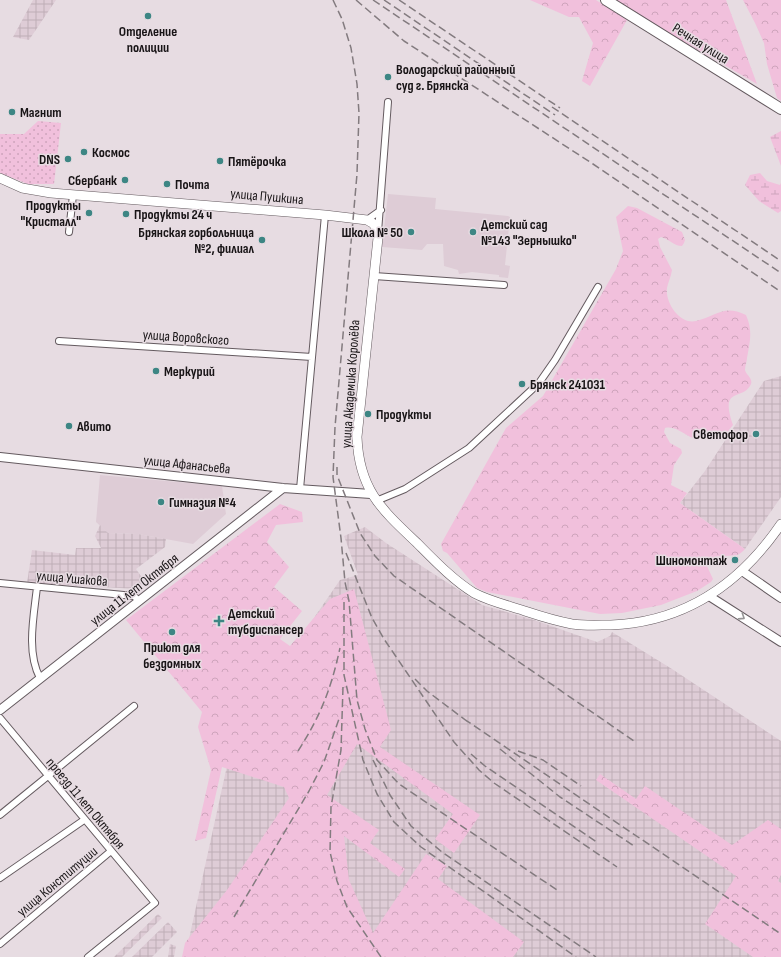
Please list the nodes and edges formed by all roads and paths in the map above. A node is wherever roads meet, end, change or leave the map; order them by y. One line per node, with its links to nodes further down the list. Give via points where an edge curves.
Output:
1 (606, 0): 3 (main road, Речная улица)
2 (388, 102): 6 (street, улица Академика Королёва)
3 (781, 109)
4 (0, 178): 5 (main road, улица Пушкина, via 22,188)
5 (73, 195): 7 (main road, улица Пушкина); 9 (street)
6 (381, 210): 8 (street); 10 (street, улица Академика Королёва)
7 (325, 215): 8 (main road, улица Пушкина); 15 (street)
8 (367, 220): 10 (main road, via 374,224)
9 (69, 232)
10 (378, 238): 11 (main road, улица Академика Королёва)
11 (374, 276): 12 (street); 19 (main road, улица Академика Королёва, via 357,437 364,478)
12 (504, 285)
13 (598, 287): 19 (street, via 555,360 538,383 469,448 405,489)
14 (59, 341): 15 (street, улица Воровского)
15 (312, 357): 18 (street)
16 (0, 458): 17 (street, улица Афанасьева)
17 (283, 488): 18 (street, улица Афанасьева); 26 (street, улица 11 лет Октября)
18 (300, 489): 19 (street, улица Афанасьева)
19 (374, 498): 24 (main road, улица Академика Королёва, via 386,514 462,585 493,601 532,613 573,624 620,624 663,617 701,602)
20 (781, 524): 21 (main road, улица Академика Королёва)
21 (742, 571): 24 (main road, улица Академика Королёва); 25 (street)
22 (0, 583): 23 (street, улица Ушакова)
23 (37, 587): 26 (street, улица Ушакова, via 134,596); 28 (street, via 33,627 34,658)
24 (709, 596): 27 (street, one-way to 27)
25 (781, 598)
26 (139, 601): 28 (street, улица 11 лет Октября)
27 (781, 642)
28 (40, 678): 30 (street, улица 11 лет Октября)
29 (134, 706): 32 (street)
30 (0, 710)
31 (0, 718): 32 (street, проезд 11 лет Октября)
32 (48, 776): 33 (street); 34 (street, проезд 11 лет Октября)
33 (0, 815)
34 (84, 820): 35 (street, проезд 11 лет Октября); 36 (street)
35 (111, 851): 37 (street, улица Конституции); 38 (street, проезд 11 лет Октября, via 155,903)
36 (0, 878)
37 (0, 944)
38 (88, 957)

